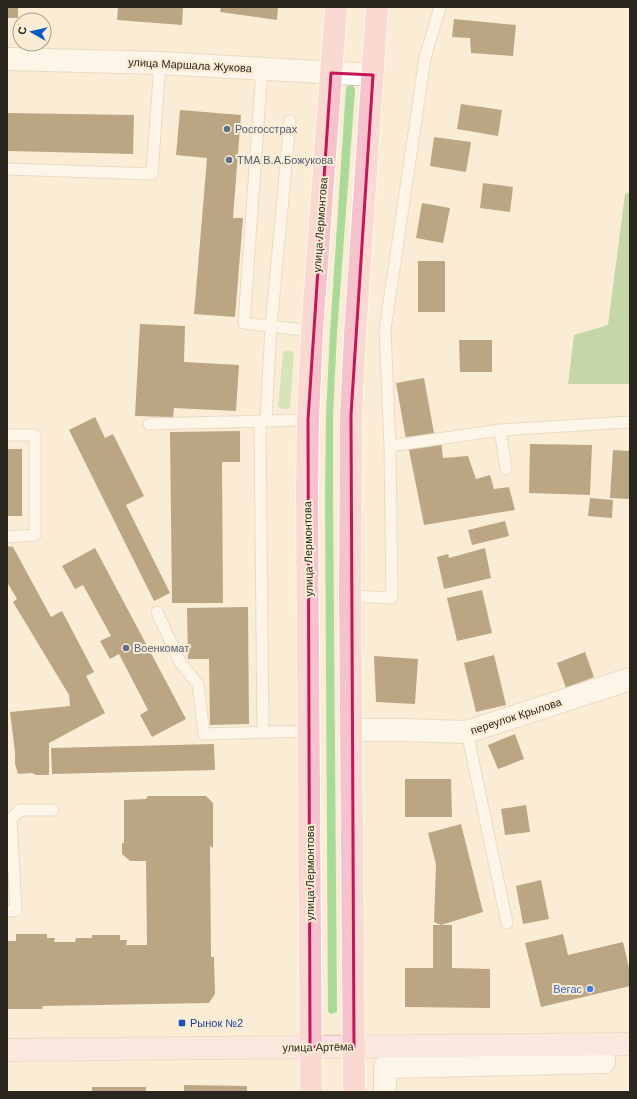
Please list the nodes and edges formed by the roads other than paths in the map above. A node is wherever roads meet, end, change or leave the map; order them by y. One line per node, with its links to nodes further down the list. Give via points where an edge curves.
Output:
1 (336, 7): 7 (main road, улица Лермонтова)
2 (377, 7): 8 (main road)
3 (440, 7): 19 (lane, via 425,58 385,330)
4 (7, 59): 5 (street, улица Маршала Жукова)
5 (160, 63): 6 (street, улица Маршала Жукова); 10 (lane, via 152,174)
6 (262, 68): 7 (street, улица Маршала Жукова); 11 (lane, via 244,323)
7 (331, 73): 8 (street, улица Маршала Жукова); 12 (main road, улица Лермонтова)
8 (373, 75): 22 (main road, via 351,415)
9 (290, 121): 11 (lane)
10 (7, 169)
11 (271, 326): 12 (lane); 14 (lane)
12 (312, 331): 13 (main road, улица Лермонтова)
13 (308, 420): 14 (lane); 26 (main road, улица Лермонтова)
14 (263, 421): 16 (lane); 27 (lane)
15 (630, 422): 17 (lane)
16 (149, 424)
17 (500, 430): 19 (lane); 20 (lane)
18 (7, 435): 21 (lane, via 35,435 35,535)
19 (390, 446): 22 (lane, via 392,598)
20 (506, 469)
21 (7, 537)
22 (350, 596): 25 (main road)
23 (157, 612): 27 (lane, via 181,664 198,684 204,734)
24 (630, 679): 28 (street, переулок Крылова)
25 (352, 730): 28 (street, переулок Крылова); 35 (main road)
26 (310, 731): 27 (lane); 34 (main road, улица Лермонтова)
27 (263, 732)
28 (467, 732): 31 (lane)
29 (53, 810): 30 (lane, via 20,810 11,819 16,911)
30 (7, 912)
31 (508, 923)
32 (630, 1044): 33 (main road, улица Артёма)
33 (602, 1045): 35 (main road, улица Артёма); 39 (street, via 604,1062 385,1067)
34 (310, 1047): 35 (main road, улица Артёма); 36 (main road, улица Артёма); 37 (main road, улица Лермонтова)
35 (354, 1047): 38 (main road)
36 (7, 1050)
37 (311, 1092)
38 (354, 1092)
39 (385, 1092)

